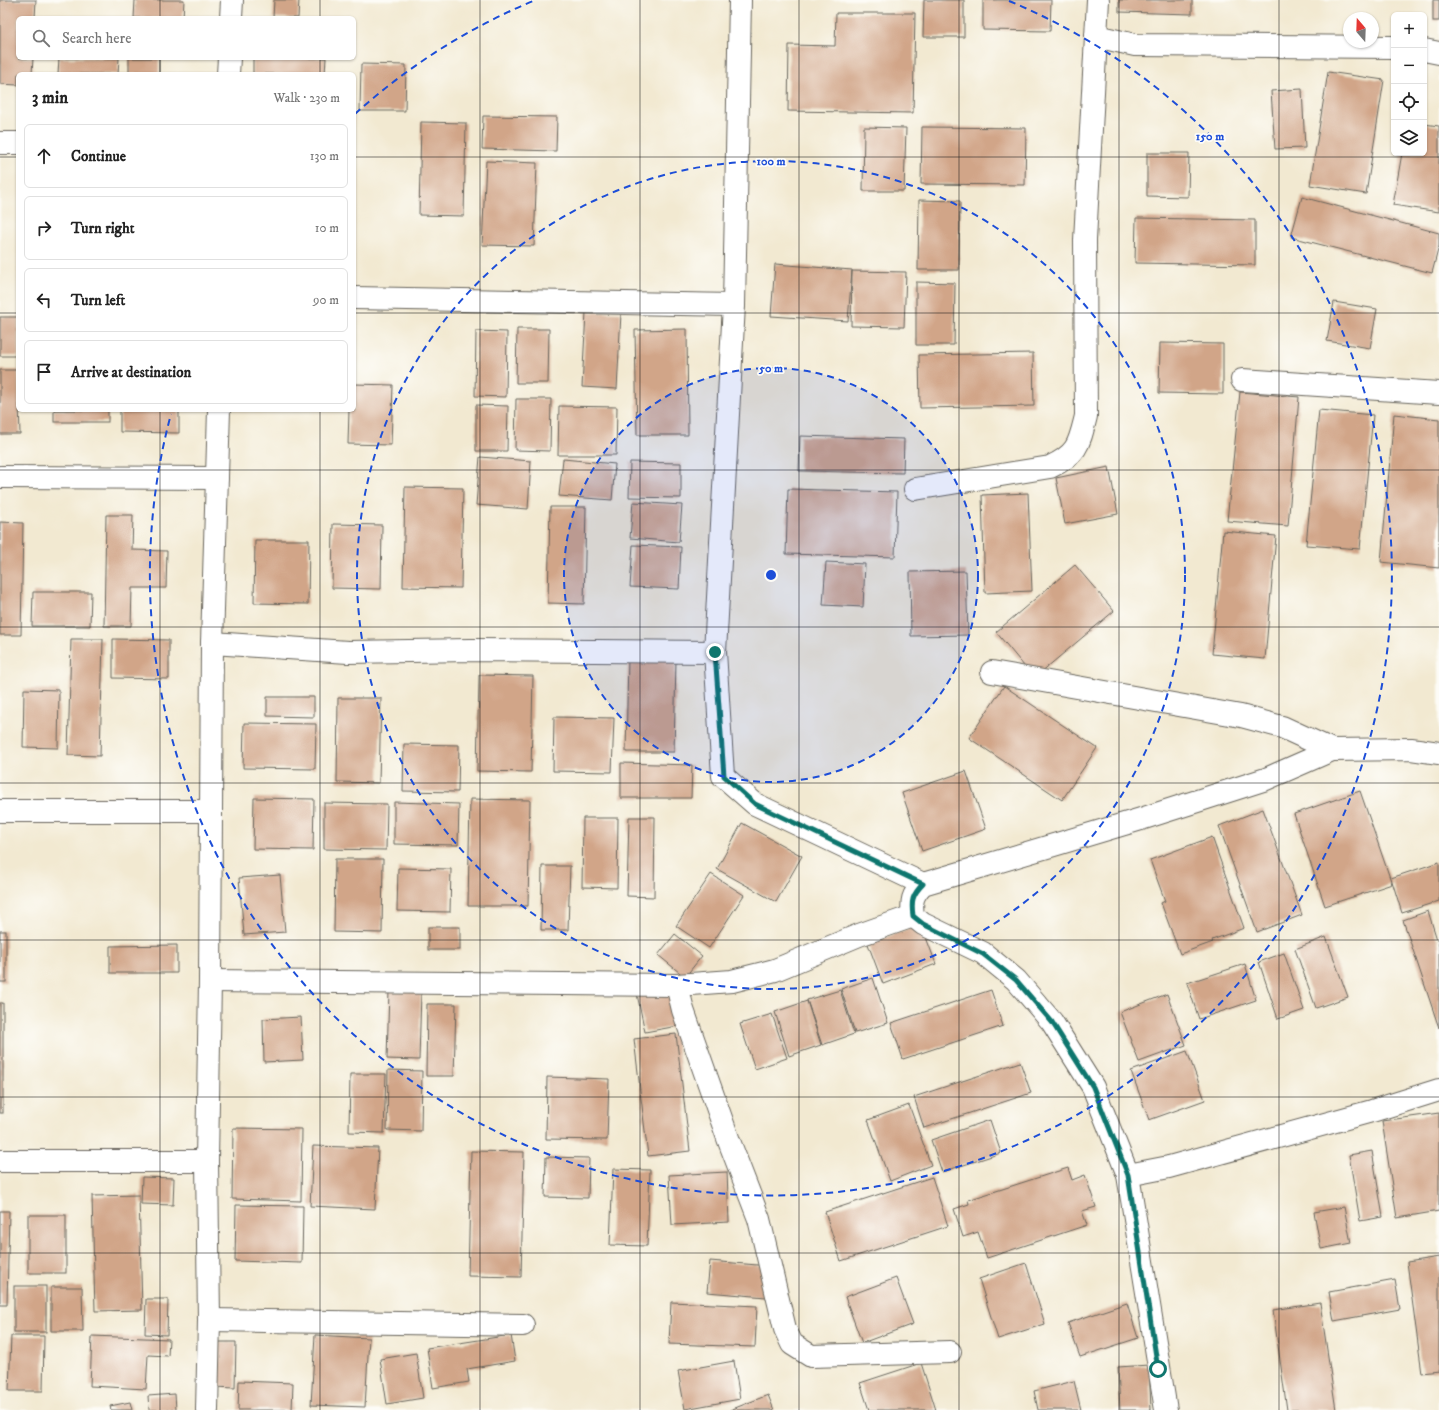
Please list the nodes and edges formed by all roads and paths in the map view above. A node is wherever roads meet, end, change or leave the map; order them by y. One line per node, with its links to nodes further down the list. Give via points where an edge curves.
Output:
1 (232, 0): 4 (street)
2 (740, 0): 14 (street)
3 (1098, 0): 5 (street)
4 (231, 16)
5 (1096, 36): 6 (street, via 1135,45); 20 (street, via 1085,240 1086,416 1079,444 1065,460 1050,467)
6 (1391, 47)
7 (1427, 50): 8 (street)
8 (1439, 52)
9 (229, 60): 10 (street)
10 (228, 72)
11 (0, 143): 12 (street)
12 (16, 143)
13 (356, 298): 14 (street)
14 (734, 305): 22 (street)
15 (1242, 380): 16 (street)
16 (1439, 393)
17 (219, 412): 19 (street)
18 (0, 477): 19 (street)
19 (217, 478): 21 (street)
20 (915, 488)
21 (212, 643): 22 (street, via 348,652); 27 (street)
22 (715, 652): 28 (street, via 724,776 755,804)
23 (992, 672): 24 (street, via 1241,716 1282,727)
24 (1332, 750): 25 (street, via 1411,749); 28 (street, via 1266,779)
25 (1439, 753)
26 (0, 811): 27 (street)
27 (210, 811): 30 (street)
28 (923, 884): 29 (street, via 914,892 911,901)
29 (913, 916): 31 (street, via 775,970 732,981); 35 (street, via 923,924 983,954 1016,980 1052,1022 1093,1087)
30 (210, 982): 31 (street); 34 (street)
31 (677, 985): 38 (street, via 683,1010 759,1219 785,1329 792,1344 811,1356)
32 (1439, 1090): 35 (street, via 1184,1163)
33 (0, 1161): 34 (street)
34 (207, 1161): 36 (street)
35 (1128, 1175): 40 (street)
36 (208, 1320): 37 (street); 39 (street)
37 (523, 1325)
38 (950, 1352)
39 (207, 1410)
40 (1166, 1410)

